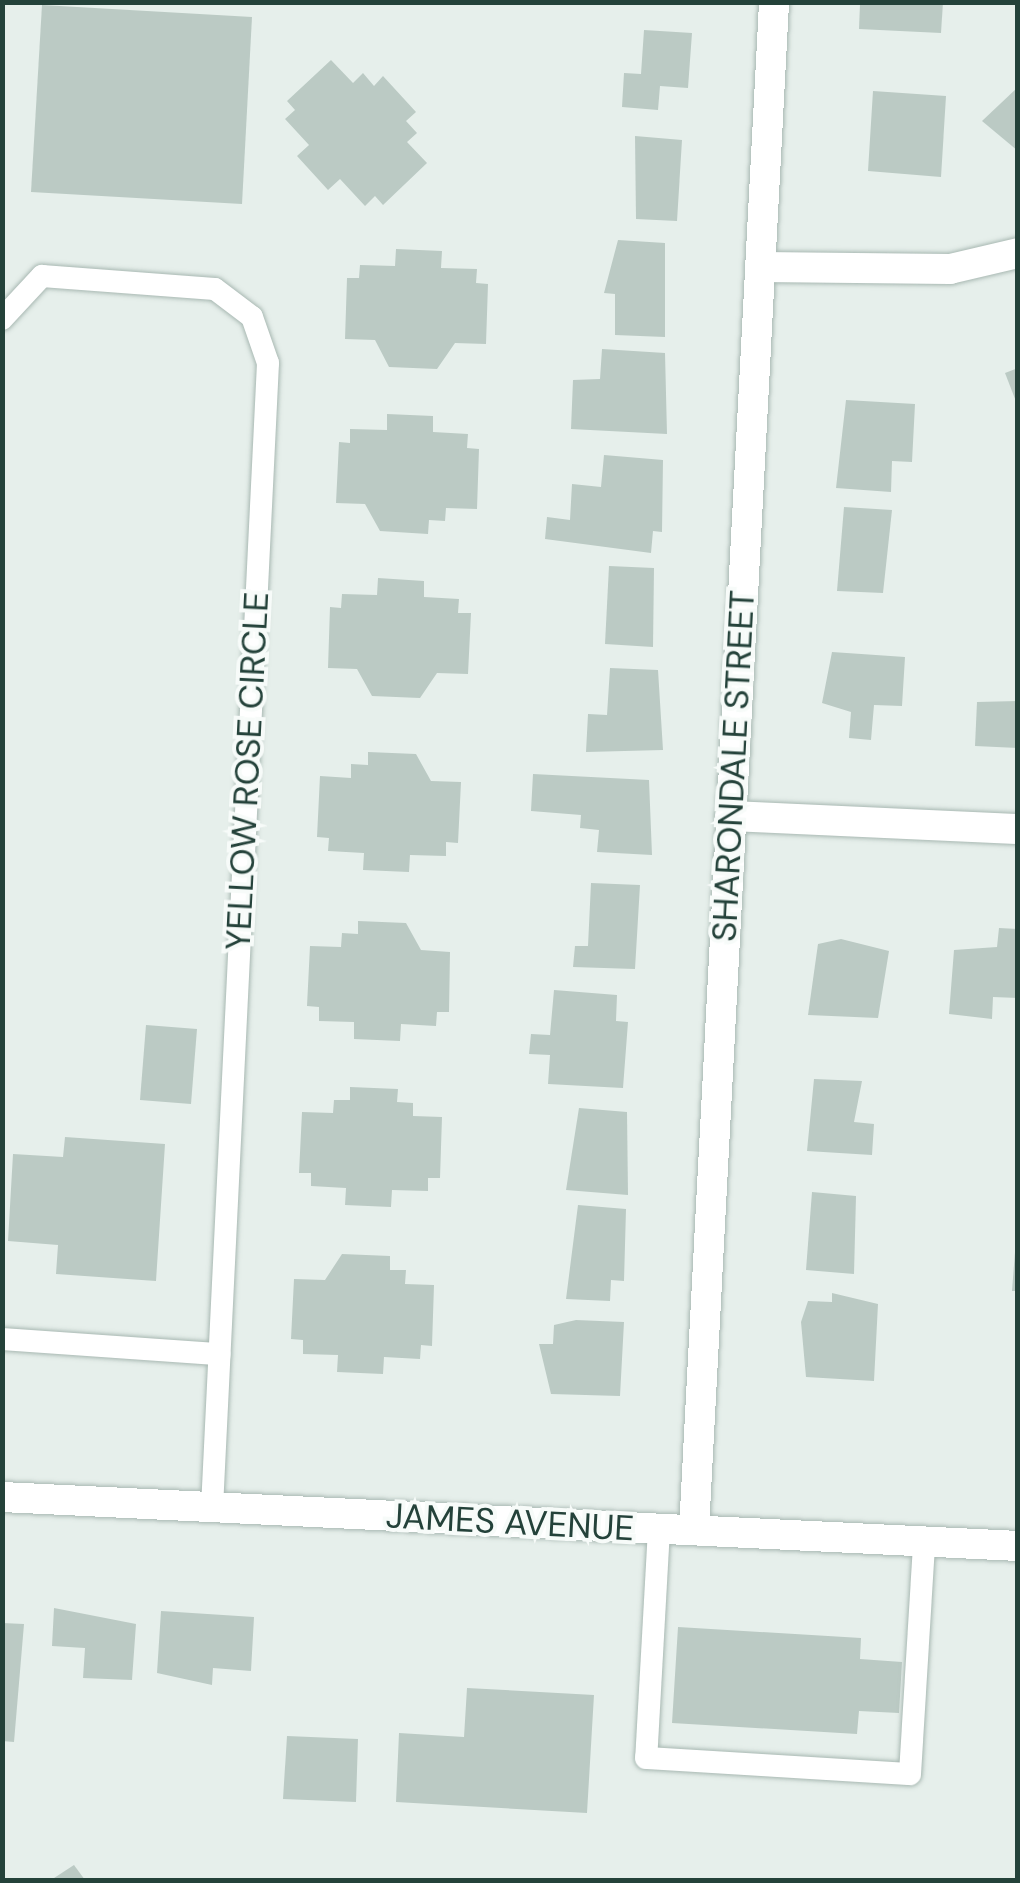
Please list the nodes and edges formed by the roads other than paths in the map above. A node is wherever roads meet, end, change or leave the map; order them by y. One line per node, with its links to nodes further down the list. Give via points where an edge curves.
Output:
1 (774, 2): 3 (street, SHARONDALE STREET)
2 (1018, 252): 3 (street, via 950,268)
3 (761, 267): 5 (street, SHARONDALE STREET)
4 (2, 319): 8 (lane, YELLOW ROSE CIRCLE, via 42,276 215,290 252,317 268,363)
5 (730, 816): 6 (street); 12 (street, SHARONDALE STREET)
6 (1018, 828)
7 (2, 1340): 8 (lane)
8 (219, 1354): 10 (lane, YELLOW ROSE CIRCLE)
9 (2, 1497): 10 (street, JAMES AVENUE)
10 (212, 1507): 11 (street, JAMES AVENUE)
11 (660, 1528): 12 (street, JAMES AVENUE); 13 (lane, via 646,1758 910,1774)
12 (694, 1530): 13 (street, JAMES AVENUE)
13 (924, 1542): 14 (street, JAMES AVENUE)
14 (1018, 1546)

